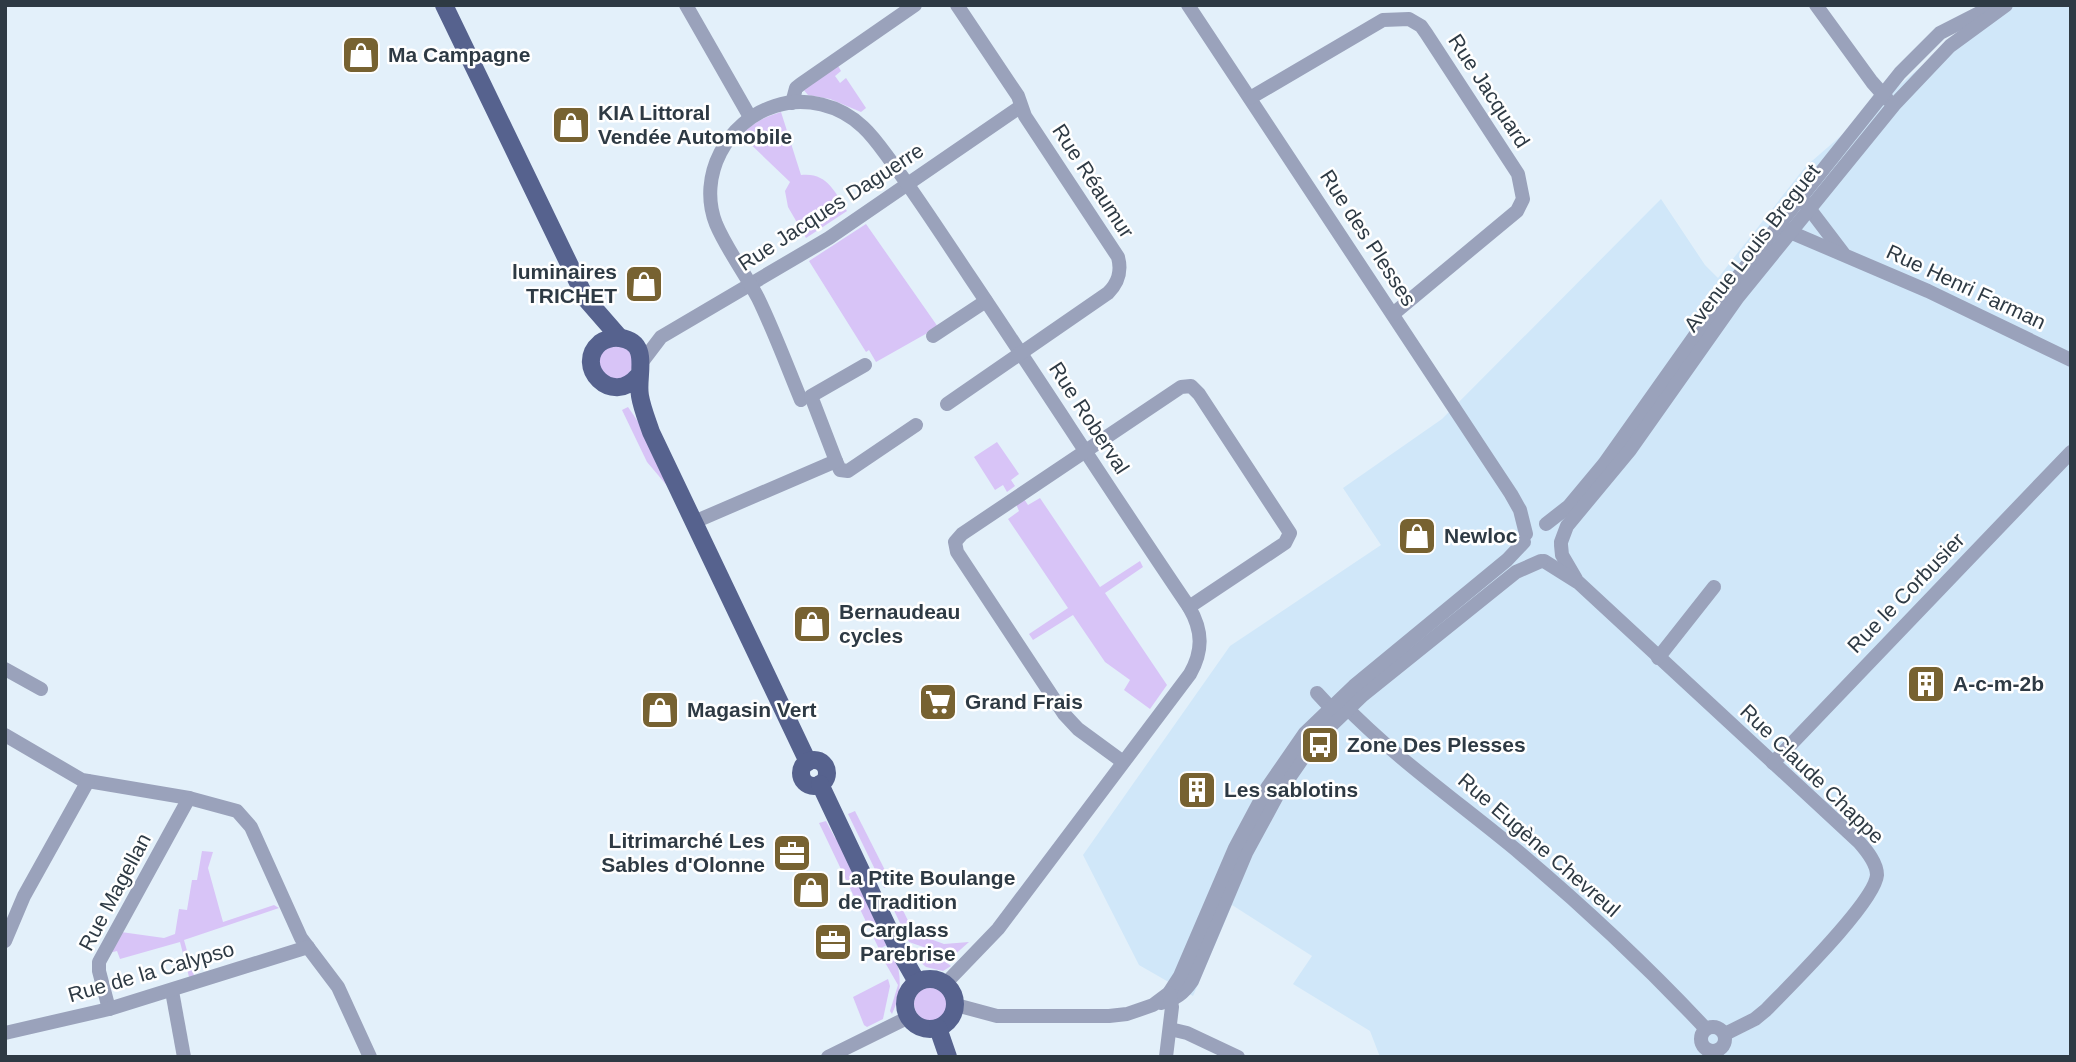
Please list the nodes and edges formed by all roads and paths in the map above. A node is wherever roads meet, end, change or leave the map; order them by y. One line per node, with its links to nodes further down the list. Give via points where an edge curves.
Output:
1 (444, 5): 20 (main road)
2 (687, 5): 14 (street)
3 (915, 5): 11 (street, via 801,83)
4 (957, 5): 13 (street, Rue Réaumur, via 1018,96)
5 (1188, 5): 10 (street, Rue des Plesses)
6 (1816, 5): 9 (street)
7 (1995, 5): 9 (street, Avenue Louis Breguet, via 1931,40)
8 (2006, 5): 12 (street, Avenue Louis Breguet, via 1950,46)
9 (1882, 94): 12 (street); 16 (street, Avenue Louis Breguet)
10 (1250, 98): 22 (street, Rue des Plesses); 22 (street, Rue Jacquard, via 1383,20 1409,19 1426,33 1518,174 1523,199 1517,211)
11 (792, 103): 14 (street, Rue Roberval); 15 (street, Rue Roberval, via 819,103 852,118 870,134)
12 (1894, 105): 16 (street, Avenue Louis Breguet)
13 (1020, 107): 15 (street, Rue Jacques Daguerre); 27 (street, Rue Réaumur, via 1120,265 1116,285 1108,293)
14 (750, 117): 19 (street, Rue Roberval, via 718,156 710,199 721,235)
15 (908, 185): 19 (street, Rue Jacques Daguerre); 21 (street, Rue Roberval)
16 (1805, 203): 17 (street, Avenue Louis Breguet); 18 (street, Rue Henri Farman)
17 (1784, 230): 18 (street, Rue Henri Farman); 41 (street, Avenue Louis Breguet, via 1728,289 1604,464 1569,506); 43 (street, Avenue Louis Breguet, via 1630,450 1567,526)
18 (1844, 254): 28 (street, Rue Henri Farman)
19 (751, 285): 24 (street, Rue Jacques Daguerre); 32 (street, Rue Roberval)
20 (586, 299): 25 (main road); 26 (main road)
21 (986, 301): 23 (street); 27 (street, Rue Roberval)
22 (1393, 314): 39 (street, Rue des Plesses)
23 (933, 336)
24 (661, 337): 25 (street); 30 (street)
25 (626, 340): 26 (main road, via 606,340); 30 (main road, via 639,351)
26 (595, 349): 31 (main road, via 594,373)
27 (1020, 351): 33 (street); 36 (street, Rue Roberval)
28 (2071, 360)
29 (865, 365): 38 (street, via 811,396)
30 (640, 369): 31 (main road, via 628,385); 35 (main road, via 640,398)
31 (614, 388): 35 (main road)
32 (801, 400)
33 (947, 404)
34 (916, 425): 38 (street, via 848,471 840,470)
35 (651, 432): 40 (main road)
36 (1085, 451): 47 (street, Rue Roberval); 47 (street, via 1181,387 1191,386 1199,394 1290,533 1285,543); 54 (street, via 962,534 955,547 1065,714 1077,729)
37 (2071, 453): 55 (street, Rue le Corbusier)
38 (836, 461): 40 (street)
39 (1511, 494): 41 (street, Rue des Plesses); 42 (street, Rue des Plesses, via 1520,510)
40 (694, 522): 60 (main road, via 808,762 820,763 825,769 820,785)
41 (1545, 524): 42 (street, via 1534,526); 43 (street, via 1557,530)
42 (1525, 538): 44 (street, via 1531,556); 52 (street, via 1507,560)
43 (1561, 544): 44 (street, via 1557,554); 45 (street, Rue Claude Chappe, via 1562,555)
44 (1542, 561): 45 (street, Rue Claude Chappe); 52 (street, via 1516,572)
45 (1579, 583): 48 (street, Rue Claude Chappe)
46 (1714, 587): 48 (street)
47 (1189, 607): 54 (street, Rue Roberval, via 1200,629 1197,661)
48 (1658, 657): 55 (street, Rue Claude Chappe)
49 (5, 668): 50 (street)
50 (41, 689)
51 (1317, 694): 52 (street, Rue Eugène Chevreul)
52 (1339, 705): 63 (street, via 1305,733 1267,788 1235,848); 69 (street, Rue Eugène Chevreul, via 1558,886 1637,957)
53 (5, 735): 56 (street)
54 (1123, 762): 61 (street, Rue Roberval, via 998,929)
55 (1773, 763): 71 (street, Rue Claude Chappe, via 1859,842 1877,873 1860,909 1766,1010)
56 (88, 781): 57 (street); 58 (street, via 24,896)
57 (189, 799): 59 (street, via 237,811 251,827); 65 (street, Rue Magellan, via 99,962)
58 (5, 941)
59 (308, 947): 62 (street, Rue de la Calypso); 74 (street, via 338,987)
60 (917, 982): 61 (main road, via 929,979); 66 (main road, via 905,1000)
61 (946, 984): 64 (main road)
62 (172, 991): 65 (street, Rue de la Calypso); 73 (street)
63 (1170, 997): 64 (street, via 1143,1010 1109,1016 997,1016); 68 (street)
64 (956, 1005): 67 (main road, via 952,1017)
65 (109, 1009): 70 (street, Rue de la Calypso)
66 (909, 1017): 67 (main road, via 921,1028); 75 (street)
67 (938, 1028): 76 (main road)
68 (1170, 1029): 77 (street); 78 (street)
69 (1706, 1029): 71 (street, via 1716,1027); 72 (street, via 1703,1045)
70 (5, 1033)
71 (1725, 1034): 72 (street)
72 (1721, 1053)
73 (184, 1057)
74 (370, 1057)
75 (828, 1057)
76 (948, 1057)
77 (1166, 1057)
78 (1238, 1057)

